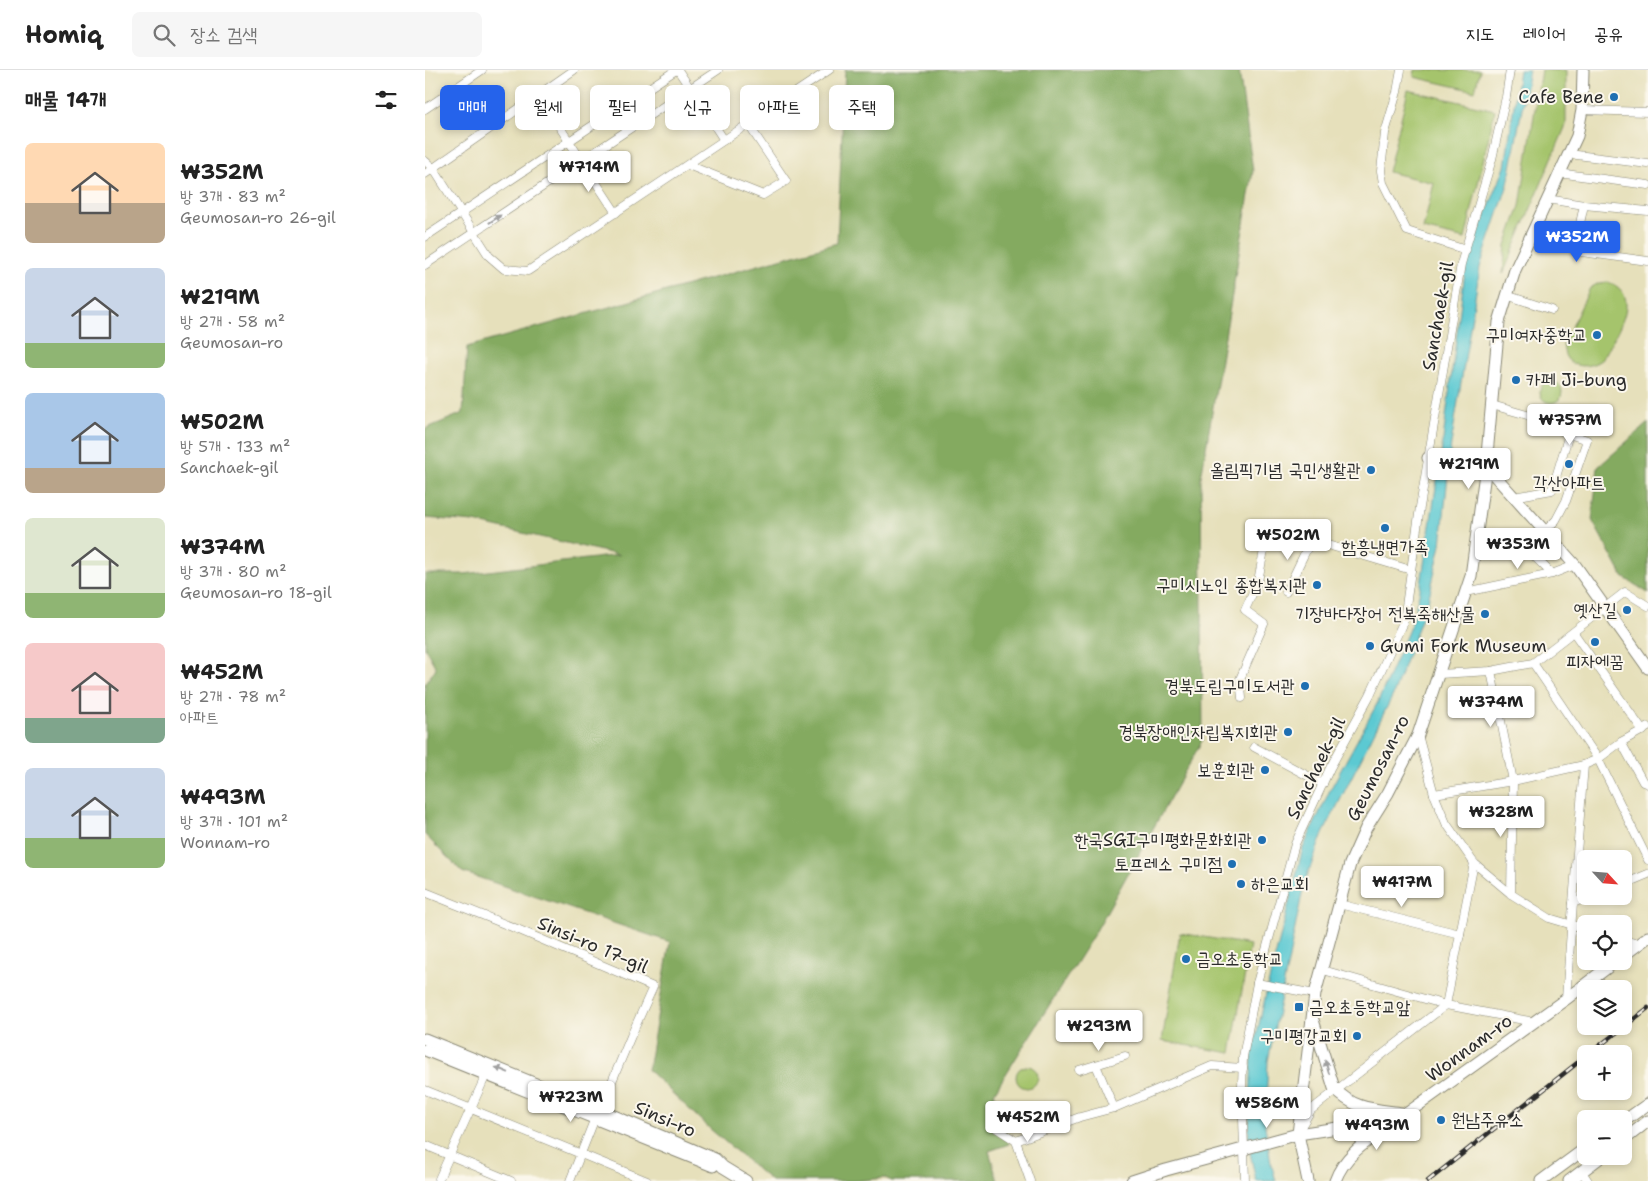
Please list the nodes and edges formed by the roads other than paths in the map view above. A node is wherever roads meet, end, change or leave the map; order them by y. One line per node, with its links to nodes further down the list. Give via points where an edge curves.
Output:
1 (482, 70): 14 (street)
2 (574, 70): 9 (street)
3 (677, 70): 10 (street); 23 (street)
4 (718, 70): 11 (street)
5 (829, 70): 12 (street)
6 (1401, 70): 40 (street, via 1385,133 1383,183 1407,231)
7 (1510, 70): 40 (street, Sanchaek-gil, via 1492,159)
8 (1583, 70): 16 (street, Geumosan-ro)
9 (552, 85)
10 (688, 85)
11 (695, 85)
12 (806, 85)
13 (665, 105): 26 (street)
14 (425, 109)
15 (515, 110): 29 (street)
16 (1582, 110): 17 (street); 24 (street, Geumosan-ro, via 1577,136)
17 (1648, 112)
18 (740, 129): 22 (street)
19 (562, 130): 23 (street)
20 (717, 130): 22 (street)
21 (752, 130): 28 (street, via 786,181 763,195)
22 (724, 140): 28 (street)
23 (569, 141): 26 (street); 36 (street)
24 (1569, 154): 27 (street); 30 (street, Geumosan-ro)
25 (425, 161): 29 (street)
26 (582, 161): 37 (street); 38 (street, one-way to 26)
27 (1648, 164)
28 (688, 165): 37 (street)
29 (433, 168): 31 (street); 36 (street)
30 (1558, 173): 32 (street); 33 (street, Geumosan-ro)
31 (425, 174)
32 (1648, 185)
33 (1547, 199): 34 (street); 43 (street, Geumosan-ro)
34 (1584, 205): 35 (street); 41 (street, via 1574,251)
35 (1648, 211)
36 (461, 213): 38 (street); 39 (street)
37 (615, 213): 38 (street, via 528,271 504,269 489,256)
38 (473, 233): 42 (street)
39 (425, 237)
40 (1465, 250): 47 (street, Sanchaek-gil)
41 (1648, 261)
42 (425, 266)
43 (1506, 295): 44 (street); 45 (street, Geumosan-ro, via 1499,322)
44 (1552, 310)
45 (1492, 405): 46 (street, via 1527,414); 48 (street, Geumosan-ro)
46 (1569, 434): 49 (street, via 1552,490); 50 (street, via 1587,440 1566,501 1556,520)
47 (1428, 458): 48 (street); 54 (street, Sanchaek-gil)
48 (1486, 466): 49 (street); 57 (street, Geumosan-ro)
49 (1514, 497): 50 (street)
50 (1545, 531): 53 (street)
51 (1311, 540): 54 (street); 56 (street); 65 (street, via 1288,535 1266,540 1258,581 1245,610 1265,624 1240,679)
52 (1517, 540): 55 (street)
53 (1575, 565): 55 (street); 59 (street)
54 (1411, 570): 73 (street, Sanchaek-gil, via 1404,620 1370,695)
55 (1552, 574): 57 (street)
56 (1286, 592)
57 (1466, 592): 64 (street, Geumosan-ro)
58 (1648, 606): 59 (street, via 1625,592)
59 (1605, 607): 60 (street); 62 (street)
60 (1574, 633): 61 (street); 66 (street)
61 (1533, 662): 63 (street); 70 (street)
62 (1648, 668)
63 (1491, 671): 64 (street); 72 (street)
64 (1439, 674): 67 (street, Geumosan-ro)
65 (1242, 698)
66 (1645, 729): 68 (street)
67 (1418, 735): 75 (street); 84 (street, Geumosan-ro, via 1366,828)
68 (1621, 742): 70 (street); 74 (street, via 1643,782)
69 (1254, 747): 73 (street)
70 (1598, 759): 71 (street); 76 (street)
71 (1584, 765): 72 (street); 83 (street)
72 (1513, 781): 75 (street); 81 (street)
73 (1323, 784): 94 (street, Sanchaek-gil, via 1295,844)
74 (1648, 784)
75 (1434, 794): 77 (street, via 1446,823)
76 (1648, 860)
77 (1474, 863): 81 (street); 87 (street)
78 (1648, 874): 79 (street)
79 (1633, 880)
80 (425, 892): 112 (street, Sinsi-ro 17-gil, via 653,987)
81 (1511, 894): 85 (street, via 1549,918)
82 (1577, 901): 83 (street)
83 (1573, 903): 85 (street)
84 (1339, 904): 87 (street); 92 (street, Geumosan-ro)
85 (1572, 925): 86 (street); 96 (street)
86 (1577, 926)
87 (1460, 934): 97 (street)
88 (1648, 937): 90 (street)
89 (1632, 942): 90 (street)
90 (1638, 944): 91 (street)
91 (1632, 949)
92 (1323, 970): 95 (street, Geumosan-ro); 97 (street)
93 (1604, 970): 96 (street, Wonnam-ro)
94 (1257, 983): 95 (street); 104 (street, Sanchaek-gil)
95 (1315, 994): 98 (street, Geumosan-ro)
96 (1565, 1000): 99 (street, Wonnam-ro)
97 (1445, 1005): 99 (street); 108 (street)
98 (1312, 1016): 108 (street, one-way to 98); 117 (street, Geumosan-ro)
99 (1534, 1022): 113 (street, Wonnam-ro)
100 (425, 1039): 112 (street, Sinsi-ro, one-way to 100)
101 (425, 1050): 106 (street, Sinsi-ro)
102 (1125, 1056): 103 (street)
103 (1095, 1065): 105 (street); 111 (street)
104 (1243, 1068): 111 (street, via 1212,1066); 121 (street, Sanchaek-gil)
105 (1079, 1070)
106 (486, 1075): 110 (street); 112 (street, Sinsi-ro)
107 (425, 1090): 110 (street)
108 (1335, 1090): 113 (street, via 1363,1108); 117 (street, via 1311,1110)
109 (1648, 1104): 114 (street)
110 (470, 1108): 122 (street); 123 (street)
111 (1114, 1108): 119 (street, via 1079,1117)
112 (598, 1114): 122 (street); 132 (street, Sinsi-ro, via 715,1159)
113 (1406, 1114): 117 (street, Wonnam-ro); 138 (street, via 1355,1151)
114 (1632, 1115)
115 (1648, 1121): 118 (street)
116 (996, 1128): 119 (street)
117 (1298, 1134): 121 (street, Wonnam-ro); 137 (street, Geumosan-ro)
118 (1632, 1134)
119 (1016, 1141): 133 (street)
120 (425, 1145): 123 (street)
121 (1243, 1149): 126 (street, Wonnam-ro); 136 (street, Sanchaek-gil)
122 (581, 1154): 130 (street); 131 (street)
123 (450, 1155): 128 (street); 129 (street)
124 (1577, 1155): 139 (street)
125 (1594, 1165): 127 (street)
126 (1166, 1170): 134 (street, Wonnam-ro); 135 (street)
127 (1585, 1176): 140 (street)
128 (438, 1181)
129 (511, 1181)
130 (570, 1181)
131 (647, 1181)
132 (746, 1181)
133 (1030, 1181)
134 (1132, 1181)
135 (1155, 1181)
136 (1245, 1181)
137 (1308, 1181)
138 (1335, 1181)
139 (1541, 1181)
140 (1569, 1181)

